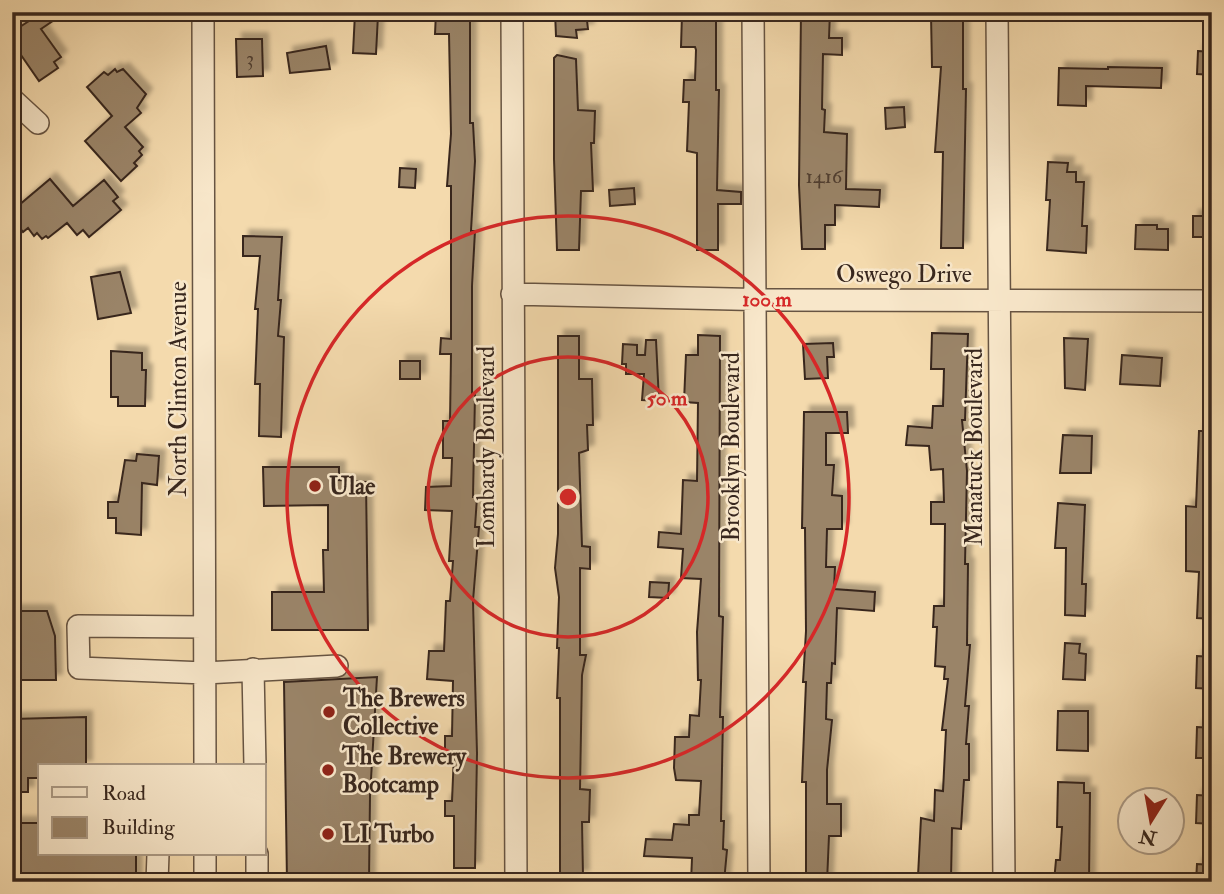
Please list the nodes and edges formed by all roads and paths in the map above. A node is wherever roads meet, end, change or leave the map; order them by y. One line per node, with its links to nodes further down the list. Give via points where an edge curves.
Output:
1 (203, 12): 11 (street, North Clinton Avenue)
2 (512, 12): 7 (street, Lombardy Boulevard)
3 (753, 12): 8 (street, Brooklyn Boulevard)
4 (997, 12): 9 (street, Manatuck Boulevard)
5 (12, 99): 6 (street)
6 (38, 123)
7 (512, 295): 8 (street, Oswego Drive); 23 (street, Lombardy Boulevard)
8 (757, 299): 9 (street, Oswego Drive); 24 (street, Brooklyn Boulevard)
9 (999, 301): 10 (street, Oswego Drive); 25 (street, Manatuck Boulevard)
10 (1212, 301)
11 (204, 627): 14 (street, North Clinton Avenue); 14 (street, via 78,626 79,668)
12 (337, 666): 13 (street)
13 (253, 669): 14 (street); 16 (street)
14 (205, 673): 15 (street, North Clinton Avenue)
15 (205, 764)
16 (255, 764)
17 (158, 856): 20 (street)
18 (205, 856): 21 (street)
19 (257, 856): 22 (street)
20 (157, 882)
21 (205, 882)
22 (257, 882)
23 (516, 882)
24 (759, 882)
25 (1004, 882)

